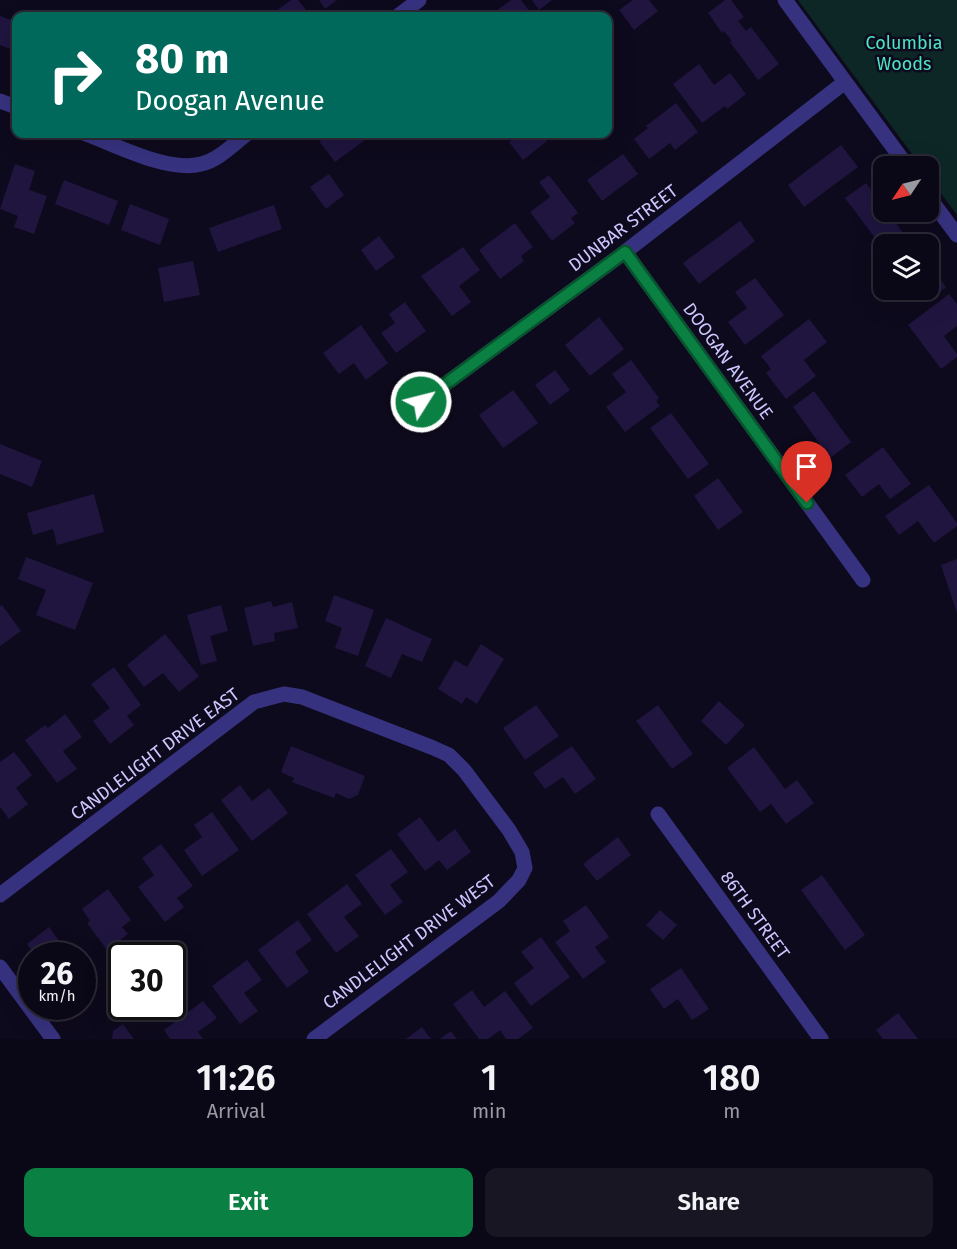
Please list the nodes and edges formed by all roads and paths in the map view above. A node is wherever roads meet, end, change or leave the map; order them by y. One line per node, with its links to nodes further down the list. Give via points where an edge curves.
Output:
1 (419, 0): 3 (street)
2 (785, 0): 4 (street)
3 (403, 12)
4 (845, 82): 7 (street); 10 (street, DUNBAR STREET)
5 (97, 138): 6 (street, via 182,166 216,158)
6 (242, 138)
7 (900, 156)
8 (939, 211): 9 (street)
9 (957, 235)
10 (625, 252): 11 (street, DUNBAR STREET); 12 (street, DOOGAN AVENUE)
11 (421, 402)
12 (863, 580)
13 (449, 755): 15 (street, CANDLELIGHT DRIVE EAST, via 302,697 284,694 254,702); 18 (street, CANDLELIGHT DRIVE WEST, via 509,830 522,852 525,868 499,901)
14 (658, 814): 19 (street, 86TH STREET)
15 (0, 895)
16 (0, 967): 17 (street)
17 (53, 1039)
18 (314, 1039)
19 (821, 1039)

